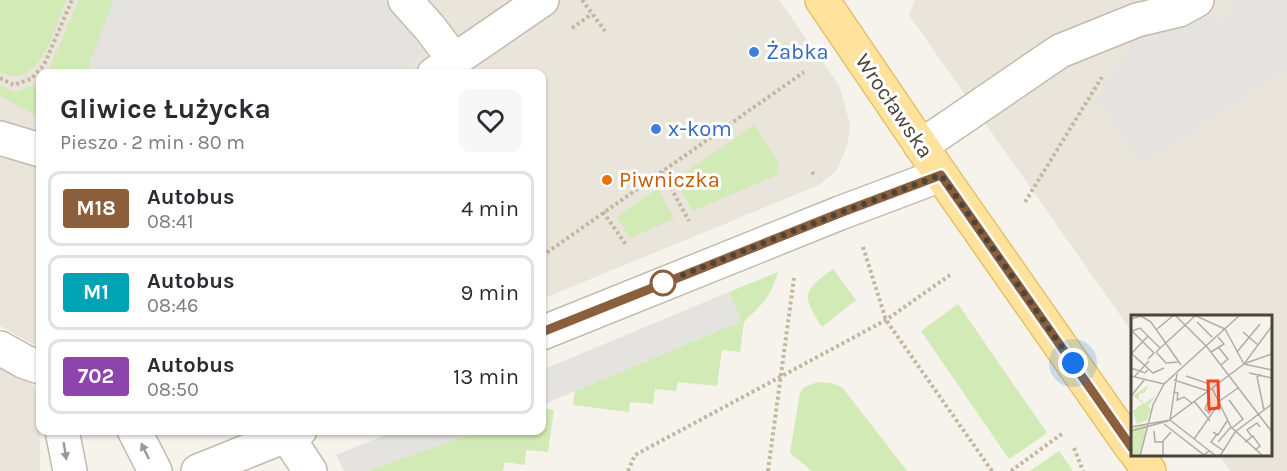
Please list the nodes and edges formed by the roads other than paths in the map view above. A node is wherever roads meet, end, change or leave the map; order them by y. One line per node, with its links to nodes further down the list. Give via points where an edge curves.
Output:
1 (405, 0): 5 (street, via 430,28)
2 (542, 0): 5 (street)
3 (1197, 0): 7 (street, via 1179,10 1137,20 1060,51)
4 (828, 4): 7 (main road, Wrocławska)
5 (444, 67)
6 (0, 138): 8 (street)
7 (921, 146): 9 (main road, Wrocławska)
8 (36, 149)
9 (941, 175): 10 (street); 15 (main road, Wrocławska)
10 (546, 331)
11 (63, 435): 17 (street, one-way to 17)
12 (136, 435): 18 (street, one-way to 12)
13 (288, 435): 19 (street)
14 (294, 435): 20 (street)
15 (1131, 447)
16 (1138, 456): 21 (main road)
17 (70, 471)
18 (154, 471)
19 (198, 471)
20 (310, 471)
21 (1149, 471)

